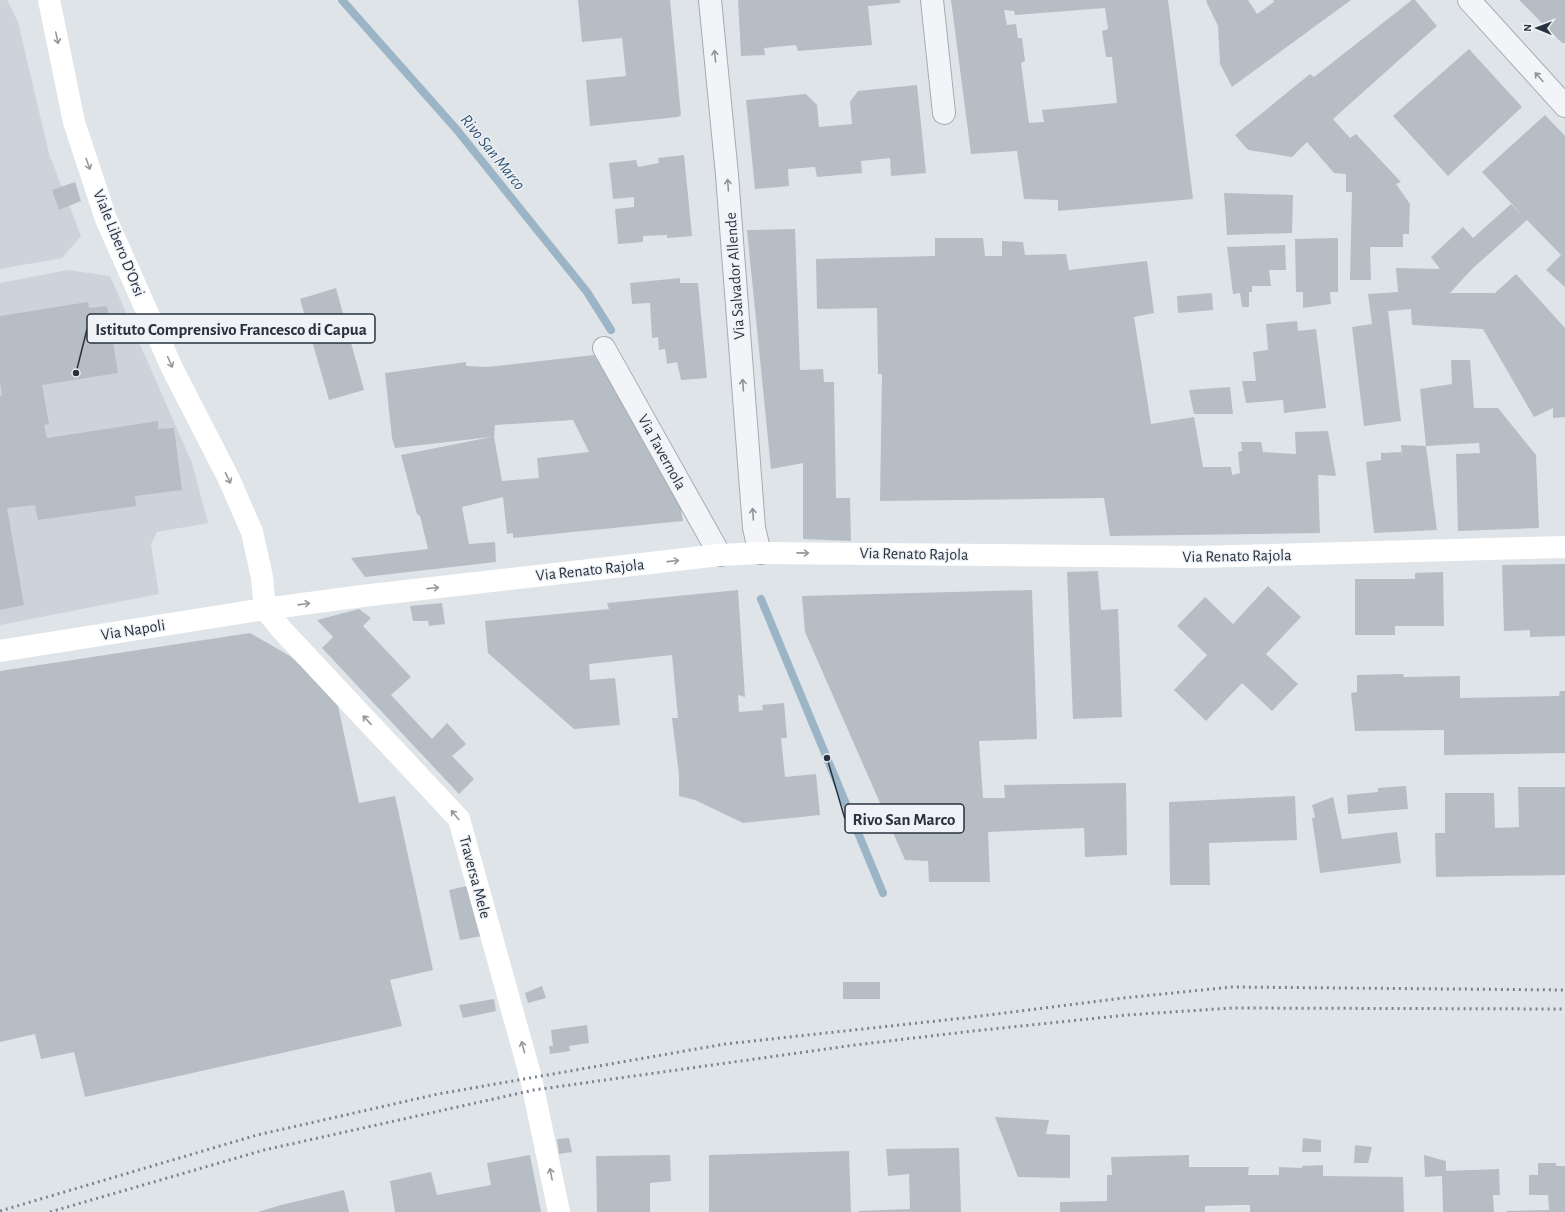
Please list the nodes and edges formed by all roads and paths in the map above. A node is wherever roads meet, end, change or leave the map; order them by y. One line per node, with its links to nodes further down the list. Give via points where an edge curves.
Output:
1 (49, 0): 11 (street, Viale Libero D'Orsi, one-way to 11, via 74,122 106,220 172,368 229,479 252,532 262,577)
2 (710, 0): 9 (street, Via Salvador Allende, one-way to 2, via 754,528 727,175)
3 (932, 0): 6 (street)
4 (1469, 0): 5 (street, one-way to 4)
5 (1565, 106)
6 (944, 113)
7 (604, 348): 10 (street, Via Tavernola)
8 (1565, 547): 9 (street, Via Renato Rajola, one-way to 8, via 1198,557)
9 (760, 552): 10 (street, Via Renato Rajola)
10 (720, 555): 11 (street, Via Renato Rajola, one-way to 10)
11 (265, 609): 12 (street, Via Napoli); 13 (street, Traversa Mele, one-way to 11, via 531,1078 459,819)
12 (0, 651)
13 (559, 1212)

